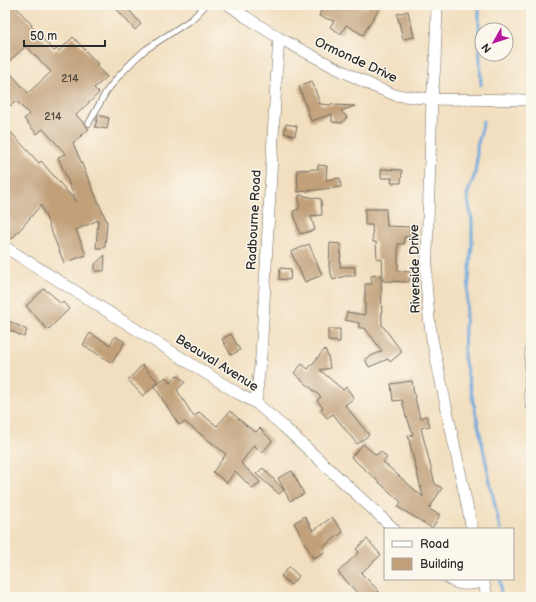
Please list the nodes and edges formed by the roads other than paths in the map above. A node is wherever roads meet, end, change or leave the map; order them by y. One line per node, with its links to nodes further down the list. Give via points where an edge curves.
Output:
1 (206, 5): 7 (lane, via 192,19 145,50 133,61 106,92)
2 (229, 5): 4 (street, Ormonde Drive)
3 (437, 5): 5 (street, Riverside Drive)
4 (279, 38): 5 (street, Ormonde Drive, via 386,92); 10 (street, Radbourne Road)
5 (432, 99): 6 (street, Ormonde Drive); 13 (street, Riverside Drive, via 427,299 432,339)
6 (531, 100)
7 (89, 123)
8 (5, 247): 10 (street, Beauval Avenue)
9 (531, 347): 11 (street)
10 (256, 403): 12 (street, Beauval Avenue)
11 (531, 405)
12 (393, 528)
13 (472, 528)
14 (450, 580): 15 (street, via 461,585)
15 (483, 581): 16 (street)
16 (486, 597)

